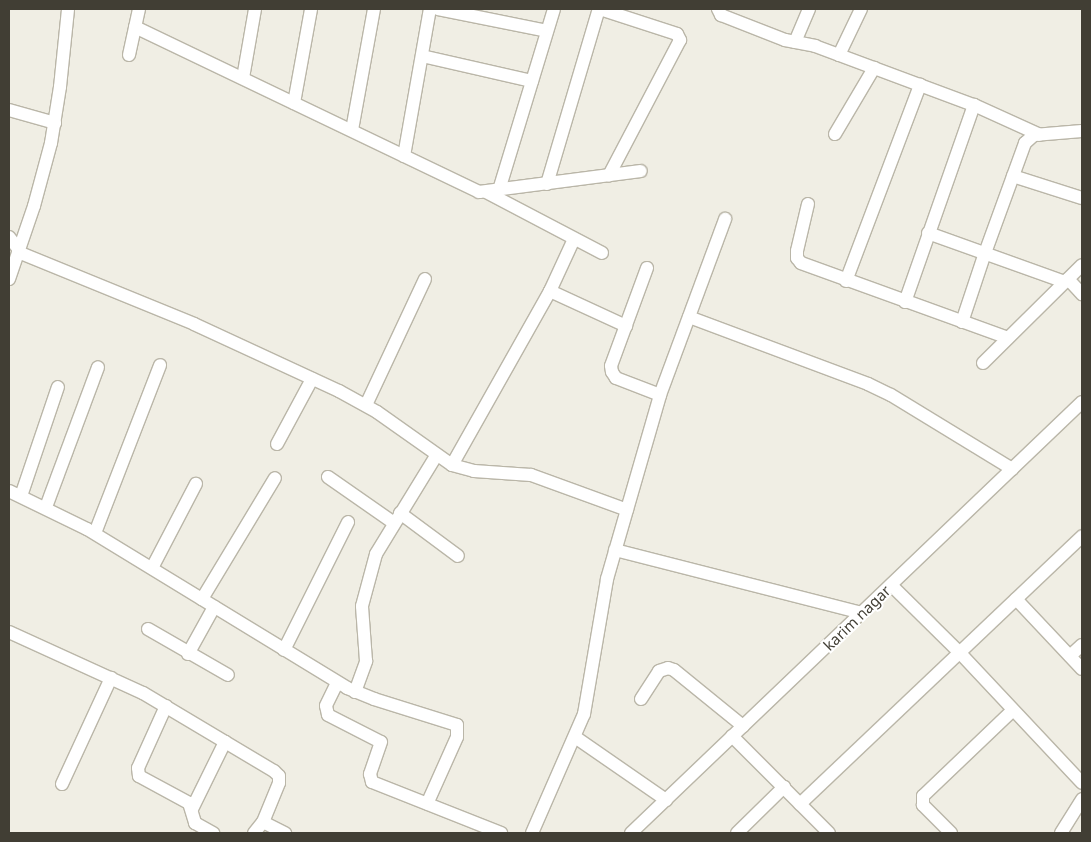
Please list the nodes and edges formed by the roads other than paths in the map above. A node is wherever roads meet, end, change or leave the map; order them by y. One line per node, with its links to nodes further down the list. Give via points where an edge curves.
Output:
1 (68, 9): 26 (street)
2 (139, 9): 13 (street)
3 (256, 9): 20 (street)
4 (311, 9): 23 (street)
5 (374, 9): 27 (street)
6 (430, 9): 18 (street)
7 (438, 9): 14 (street)
8 (554, 9): 14 (street)
9 (599, 9): 33 (street, via 676,34 680,40); 35 (street)
10 (718, 9): 15 (street, via 720,15)
11 (809, 9): 15 (street)
12 (861, 9): 17 (street)
13 (134, 27): 16 (street); 20 (street)
14 (547, 31): 21 (street)
15 (795, 42): 17 (street)
16 (129, 55)
17 (839, 55): 19 (street)
18 (422, 56): 21 (street); 31 (street)
19 (874, 68): 22 (street); 29 (street)
20 (243, 78): 23 (street)
21 (532, 81): 36 (street)
22 (920, 85): 24 (street); 51 (street)
23 (294, 103): 27 (street)
24 (974, 105): 30 (street); 41 (street)
25 (9, 110): 26 (street)
26 (55, 124): 44 (street)
27 (352, 130): 31 (street)
28 (1082, 131): 30 (street)
29 (835, 134)
30 (1040, 134): 34 (street, via 1025,143)
31 (404, 156): 37 (street, via 475,190)
32 (641, 171): 33 (street)
33 (609, 175): 35 (street)
34 (1013, 176): 38 (street); 46 (street)
35 (547, 184): 36 (street)
36 (499, 190): 37 (street)
37 (486, 192): 43 (street)
38 (1082, 198)
39 (808, 204): 51 (street, via 797,258 807,266)
40 (725, 219): 56 (street)
41 (928, 233): 46 (street); 55 (street)
42 (9, 237): 44 (street)
43 (574, 239): 45 (street); 53 (street)
44 (19, 251): 49 (street); 63 (street, via 189,322)
45 (602, 253)
46 (985, 253): 52 (street); 57 (street)
47 (1082, 265): 52 (street)
48 (647, 268): 58 (street)
49 (9, 278)
50 (425, 279): 67 (street)
51 (846, 280): 55 (street)
52 (1067, 280): 54 (street); 59 (street)
53 (550, 291): 58 (street); 70 (street)
54 (1082, 294)
55 (905, 302): 57 (street)
56 (689, 317): 65 (street); 71 (street, via 891,394)
57 (962, 322): 59 (street)
58 (626, 326): 65 (street, via 611,366 612,372 616,378)
59 (1008, 338): 60 (street)
60 (983, 363)
61 (160, 365): 80 (street)
62 (98, 367): 76 (street)
63 (312, 379): 67 (street); 68 (street)
64 (58, 387): 75 (street)
65 (660, 395): 77 (street)
66 (1082, 402): 71 (street, karim nagar)
67 (366, 405): 69 (street)
68 (277, 444)
69 (436, 456): 70 (street); 78 (street)
70 (452, 465): 77 (street, via 474,471 532,475)
71 (1012, 469): 85 (street, karim nagar)
72 (328, 477): 78 (street)
73 (275, 478): 86 (street)
74 (196, 484): 84 (street)
75 (15, 493): 76 (street)
76 (46, 507): 80 (street)
77 (627, 510): 82 (street)
78 (397, 518): 83 (street); 101 (street, via 376,554 364,596 362,606 367,655)
79 (348, 522): 93 (street)
80 (95, 533): 84 (street)
81 (1082, 536): 87 (street)
82 (615, 550): 89 (street); 107 (street, via 604,591 588,700)
83 (458, 556)
84 (152, 568): 86 (street)
85 (891, 585): 89 (street, karim nagar); 94 (street)
86 (202, 599): 88 (street)
87 (1016, 600): 94 (street); 96 (street)
88 (214, 607): 93 (street); 95 (street)
89 (862, 613): 105 (street, karim nagar)
90 (148, 629): 95 (street)
91 (9, 632): 99 (street)
92 (1082, 645): 96 (street)
93 (284, 650): 100 (street)
94 (960, 653): 104 (street); 115 (street)
95 (188, 654): 98 (street)
96 (1070, 656): 97 (street)
97 (1082, 669)
98 (228, 675)
99 (111, 678): 103 (street); 110 (street)
100 (337, 683): 101 (street); 114 (street, via 326,706 328,715 381,742 370,780)
101 (355, 692): 114 (street, via 457,725 457,737)
102 (641, 699): 105 (street, via 659,671 668,668)
103 (166, 706): 108 (street); 116 (street, via 138,773 142,779 190,803)
104 (1013, 710): 109 (street); 126 (street, via 923,796 923,805)
105 (743, 726): 106 (street, karim nagar)
106 (732, 736): 111 (street); 113 (street, karim nagar)
107 (575, 737): 113 (street); 122 (street)
108 (225, 742): 116 (street); 117 (street, via 279,776)
109 (1082, 783)
110 (62, 784)
111 (784, 788): 115 (street); 124 (street)
112 (1082, 799): 127 (street)
113 (666, 800): 123 (street, karim nagar)
114 (427, 804): 121 (street)
115 (800, 804): 125 (street)
116 (192, 809): 118 (street, via 195,823)
117 (263, 822): 119 (street); 120 (street)
118 (214, 833)
119 (254, 833)
120 (285, 833)
121 (501, 833)
122 (532, 833)
123 (631, 833)
124 (739, 833)
125 (829, 833)
126 (951, 833)
127 (1061, 833)

